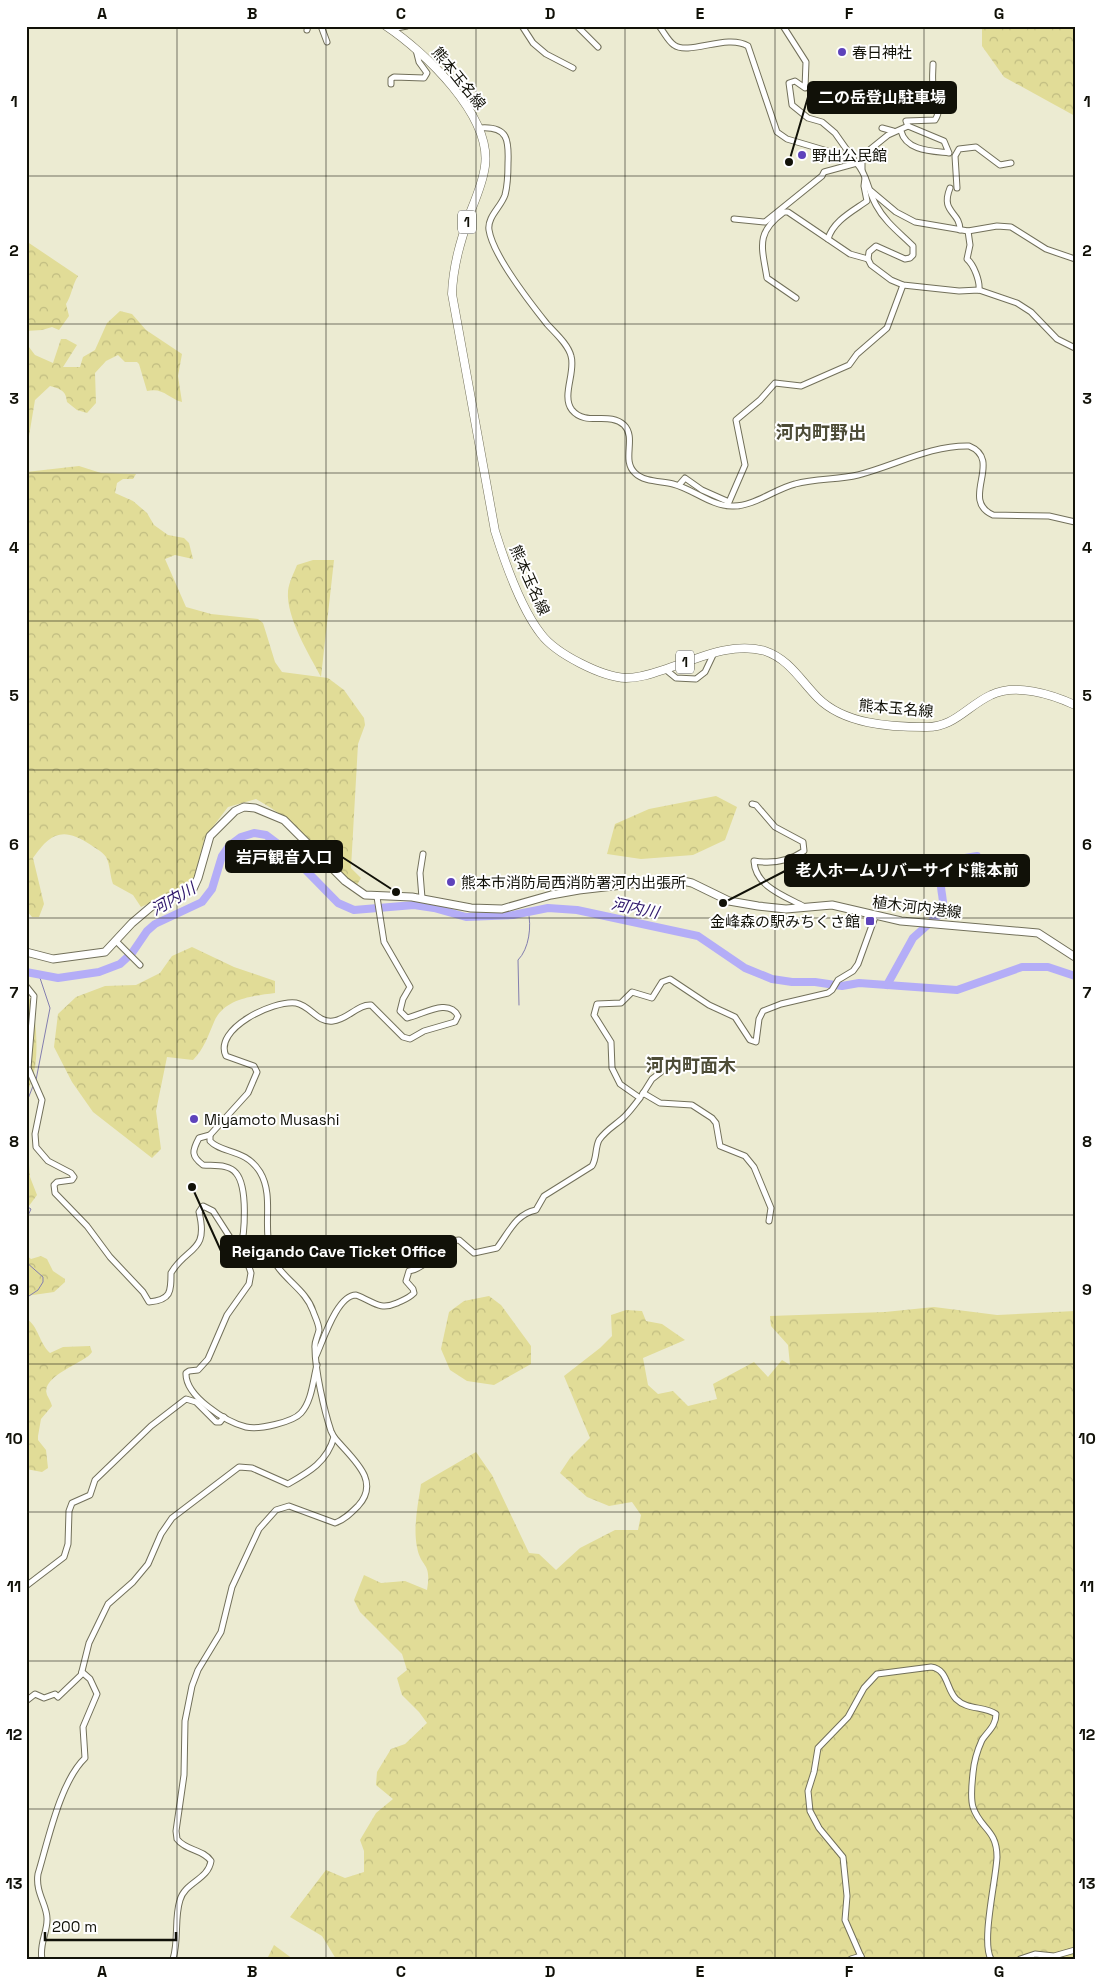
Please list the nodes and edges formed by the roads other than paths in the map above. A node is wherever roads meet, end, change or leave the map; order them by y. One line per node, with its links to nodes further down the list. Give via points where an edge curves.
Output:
1 (321, 26): 8 (street)
2 (407, 26): 7 (street)
3 (522, 26): 12 (street, via 546,54)
4 (577, 26): 10 (street)
5 (659, 26): 18 (street, via 673,45 683,48 740,41 748,46 777,132 787,139)
6 (783, 26): 18 (street, via 803,57 806,68 805,88 795,81 789,83 792,105 835,133)
7 (389, 27): 9 (main road, 熊本玉名線 / 1)
8 (327, 42)
9 (415, 47): 13 (street, via 418,62 427,73 424,78 394,77); 15 (main road, 熊本玉名線 / 1, via 465,105)
10 (598, 47)
11 (932, 64): 14 (street, via 933,84 939,102 937,116 934,120 906,121)
12 (573, 68)
13 (391, 84)
14 (908, 126): 17 (street); 17 (street, via 944,141 950,153 913,146 906,142)
15 (480, 128): 35 (street, via 496,128 510,149 505,194 492,217 489,230 518,287 568,348 572,362 568,396 572,410 582,417 617,420 628,430 628,457 635,474); 38 (main road, 熊本玉名線 / 1, via 486,150 485,166 453,269 452,294 493,526 503,558 529,616 541,635 556,648 613,676 635,677)
16 (882, 128): 17 (street)
17 (900, 131): 20 (street, via 888,135 862,156)
18 (856, 162): 20 (street); 25 (street, via 824,172 765,222)
19 (1011, 163): 23 (street, via 1000,165 976,147 959,149 955,156)
20 (862, 170): 21 (street)
21 (866, 178): 24 (street); 28 (street, via 867,201 839,221)
22 (950, 188): 26 (street, via 947,208 959,220)
23 (958, 188)
24 (872, 191): 26 (street, via 906,219); 29 (street, via 886,220 914,250 913,255 905,259 876,246 869,252)
25 (734, 219)
26 (960, 230): 27 (street)
27 (968, 231): 30 (street, via 1011,227 1046,249); 32 (street, via 970,245 966,259 971,263)
28 (828, 239): 29 (street, via 850,254); 33 (street, via 786,212 768,225 762,247 767,278)
29 (868, 259): 31 (street, via 871,265)
30 (1075, 259)
31 (903, 285): 32 (street); 35 (street, via 887,328 849,364 801,386 775,383 736,420 745,465 730,502 684,478)
32 (979, 290): 34 (street, via 1024,307 1057,340)
33 (796, 298)
34 (1075, 348)
35 (679, 486): 36 (street, via 721,505 738,506 794,484 857,475 929,452 969,446 980,453 985,465 978,495 986,512 993,515 1049,516)
36 (1075, 522)
37 (714, 653): 38 (main road, 熊本玉名線 / 1); 38 (street, via 705,672 696,680 676,678); 39 (main road, 熊本玉名線 / 1, via 738,648 768,652 785,662 819,699 834,710 846,717 866,721 940,726 957,719 990,695 1011,690 1036,693)
38 (665, 669)
39 (1075, 705)
40 (752, 804): 44 (street, via 775,827 803,842 804,851 785,860 754,861 754,869 768,887)
41 (423, 854): 42 (street, via 420,873)
42 (422, 898): 43 (main road, 植木河内港線); 44 (main road, 植木河内港線, via 471,908 502,909 579,890 674,879 692,883 741,904 786,909)
43 (377, 900): 46 (main road, 植木河内港線, via 355,890 284,820 262,810 244,807 226,818 210,836 193,889 152,906); 53 (street, via 384,942 410,987 400,1012 407,1018 443,1006 456,1012 457,1020 410,1039 403,1037 371,1005 335,1021 322,1020 296,1003 261,1009 225,1040 223,1049 226,1056 254,1066 257,1072 248,1093)
44 (803, 906): 45 (main road, 植木河内港線, via 832,905)
45 (875, 917): 48 (main road, 植木河内港線, via 1038,933); 52 (street, via 853,971 838,980 832,990 763,1011 759,1019 758,1039 753,1043 735,1017 709,1005 670,979 662,982 652,998 632,992 621,1003 597,1004 594,1015 611,1042 612,1068 620,1084)
46 (116, 941): 47 (main road, 植木河内港線, via 105,952 62,958); 49 (street)
47 (26, 952)
48 (1075, 957)
49 (140, 965)
50 (26, 986): 55 (street, via 34,996 28,1068 42,1100 35,1134 36,1147 48,1161 74,1177 54,1185 55,1193 87,1226 149,1302 170,1294 171,1273 196,1249 203,1230 198,1212 200,1207 206,1206 213,1211)
51 (658, 1061): 52 (street, via 661,1072)
52 (642, 1095): 54 (street, via 660,1103 692,1105 712,1118 720,1146 745,1156 754,1167 771,1208); 56 (street, via 622,1120 613,1124 600,1138 597,1158 592,1166 544,1196 536,1210 518,1218 497,1248 474,1253 459,1240 435,1243 429,1259 409,1272 406,1280 414,1293 408,1298 388,1308 376,1306 356,1295 347,1298 338,1309)
53 (210, 1135): 55 (street, via 199,1138 193,1154 203,1165 225,1166 236,1173 242,1186 243,1235); 56 (street, via 214,1146 243,1154 260,1171 267,1197 269,1248 284,1276 313,1309 319,1329 314,1347)
54 (769, 1221)
55 (240, 1250): 57 (street, via 251,1272 249,1284 227,1315 208,1359 198,1370 186,1373 187,1386)
56 (317, 1360): 57 (street, via 308,1401 300,1414 258,1428 240,1425); 58 (street, via 326,1417)
57 (224, 1417): 59 (street, via 216,1422 196,1402 186,1399 151,1426 95,1480 90,1495 72,1503 64,1557)
58 (334, 1438): 60 (street, via 331,1448 315,1468 288,1484 252,1468 239,1467 172,1518 148,1564 108,1604 100,1617); 65 (street, via 365,1474 366,1494 351,1513 335,1523 289,1506 276,1510 265,1521 232,1587 221,1632 192,1686 185,1721 184,1775 176,1831 180,1844 203,1853 211,1861 207,1872 191,1884 180,1899)
59 (26, 1586)
60 (82, 1672): 61 (street, via 58,1696 44,1698 36,1694); 64 (street, via 90,1679 97,1694 83,1727 85,1758 74,1771 56,1810 38,1874 47,1921 41,1946)
61 (26, 1701)
62 (1075, 1950): 68 (street, via 1054,1956 1035,1954)
63 (862, 1957): 66 (street); 67 (street, via 845,1920 847,1896 843,1857 810,1812 808,1792 818,1748 848,1717 864,1688 877,1674 936,1668 956,1700 965,1706 996,1714 995,1724 983,1740 974,1761 972,1798 977,1814 996,1843 988,1932 988,1955)
64 (42, 1959)
65 (174, 1959)
66 (851, 1959)
67 (991, 1959)
68 (1020, 1959)

